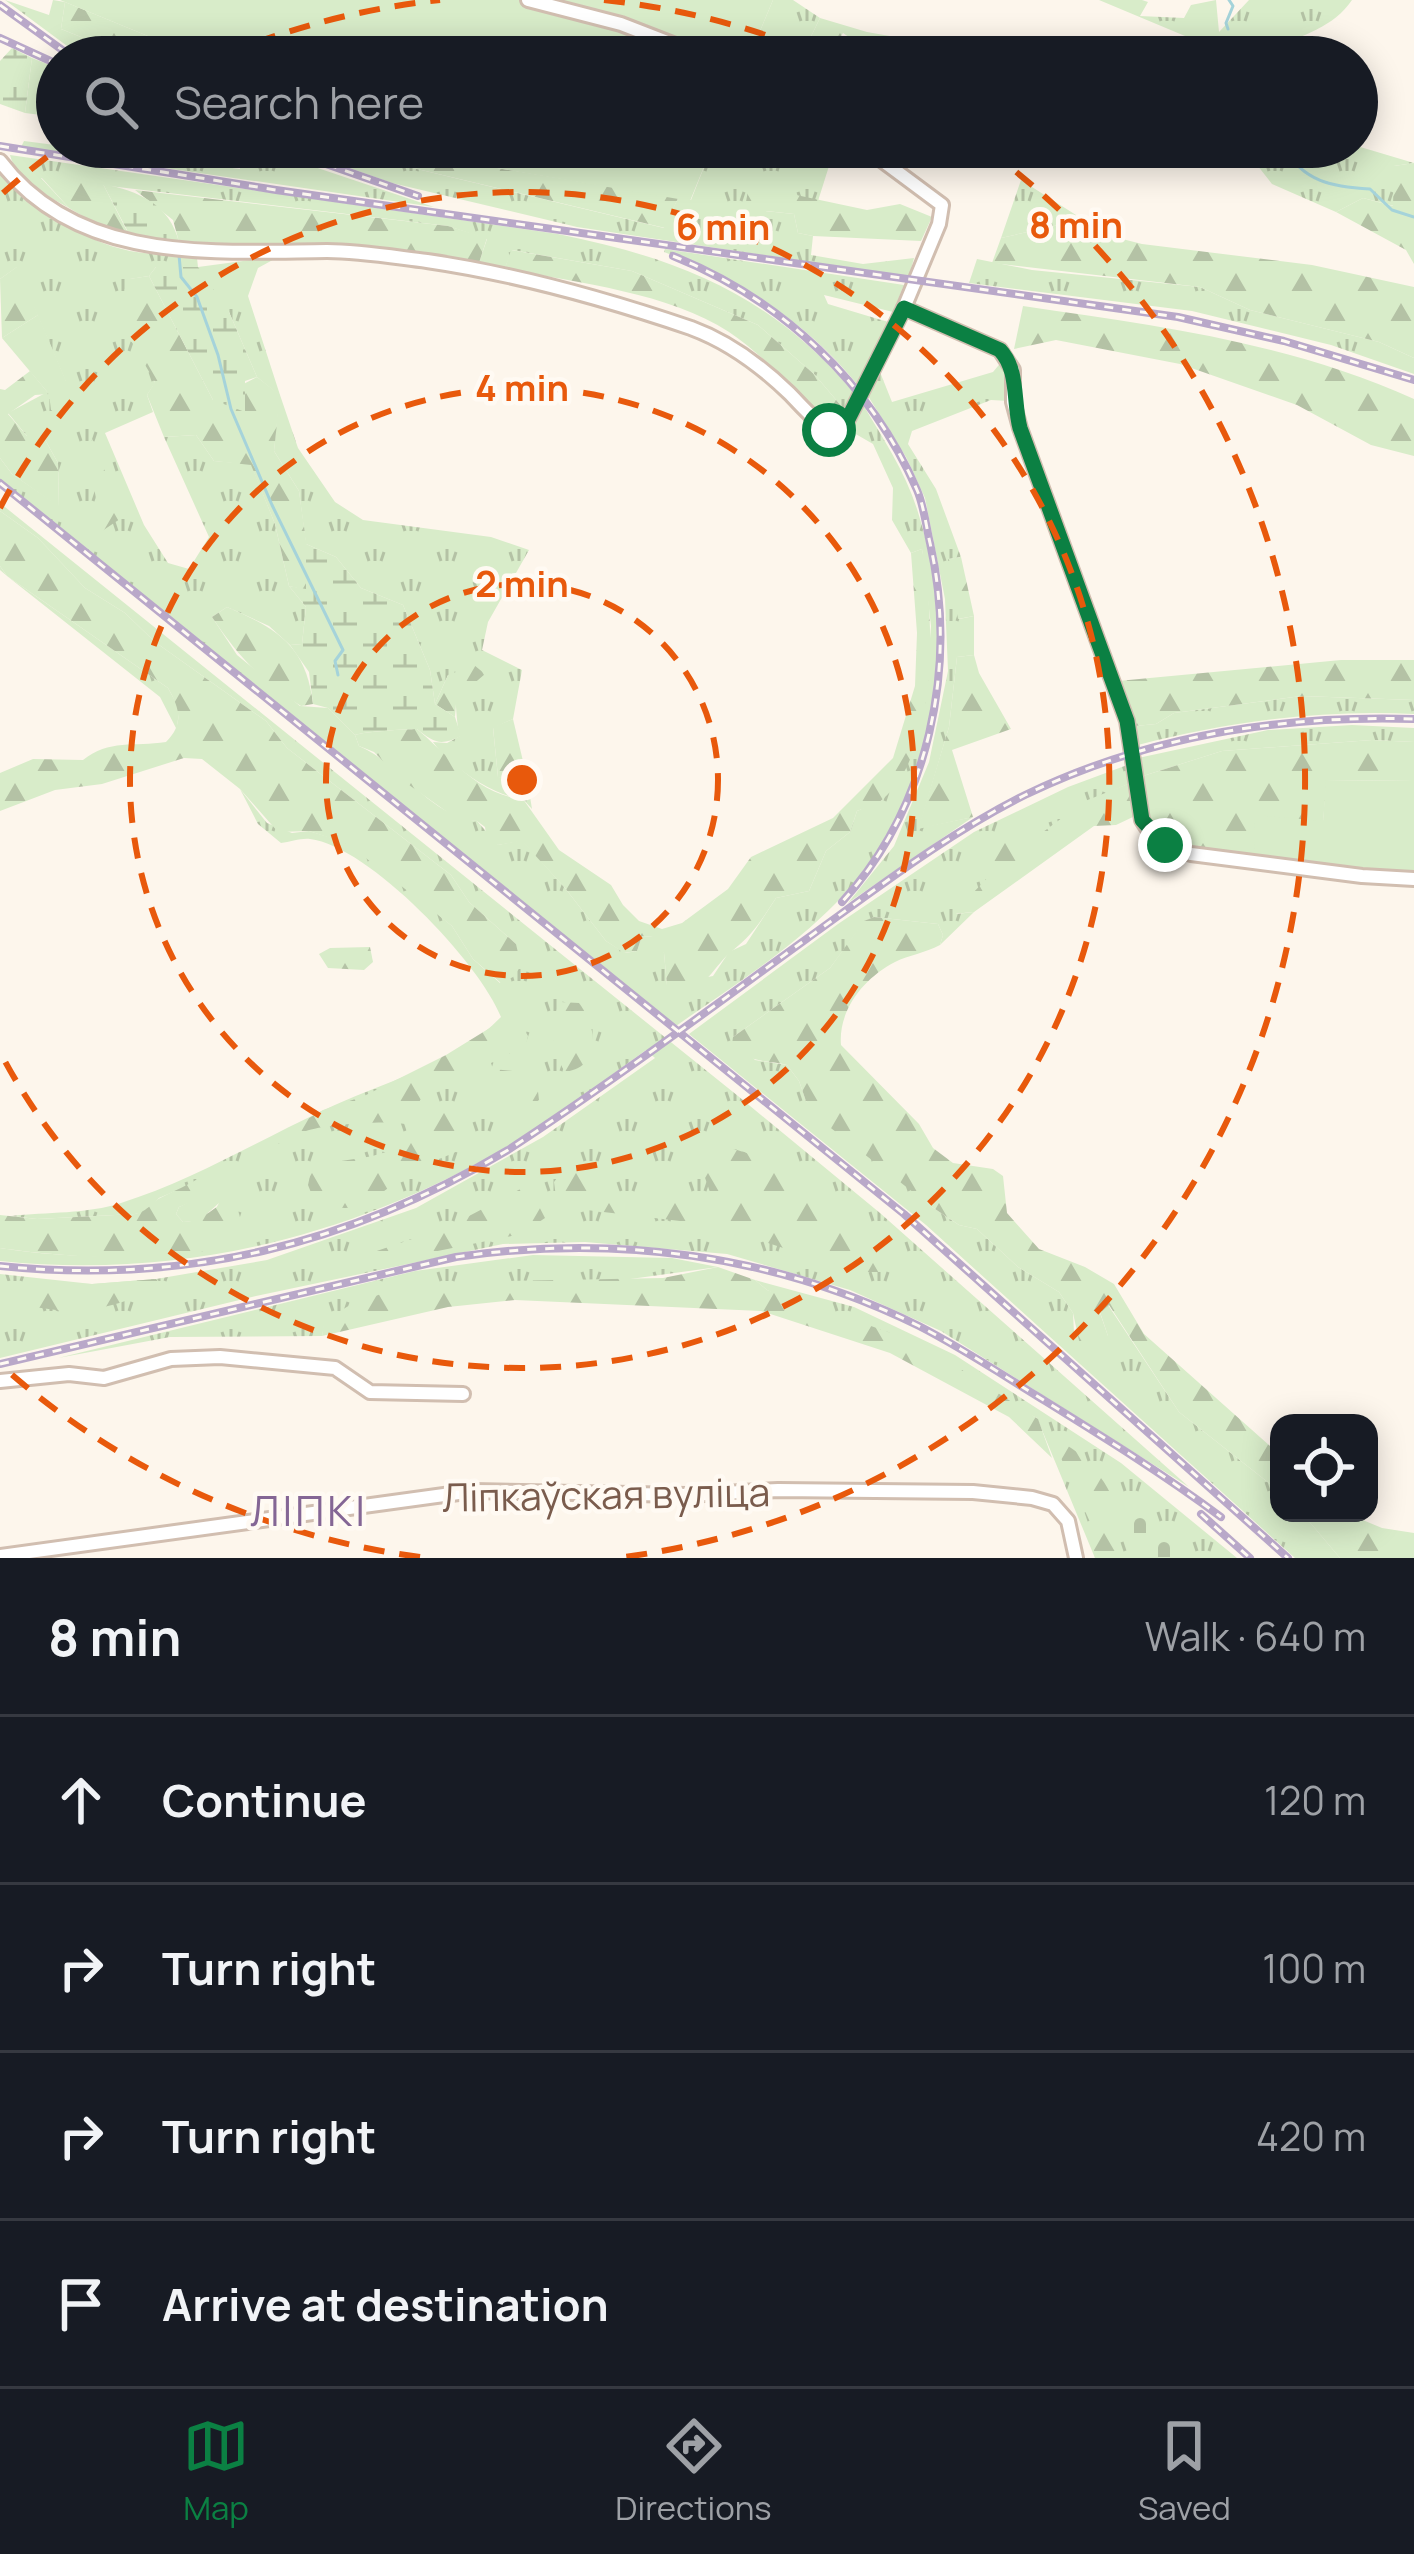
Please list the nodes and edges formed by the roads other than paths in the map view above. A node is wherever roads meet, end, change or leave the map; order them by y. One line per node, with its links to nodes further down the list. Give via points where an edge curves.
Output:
1 (528, 0): 2 (street)
2 (652, 36)
3 (0, 160): 5 (street, via 60,214 123,242 428,262 538,283 695,330 764,370 829,430 848,419)
4 (894, 168): 5 (street, via 942,205)
5 (904, 308): 6 (street, via 1010,361 1020,428 1127,721 1148,831 1191,854)
6 (1414, 879)
7 (0, 1381): 8 (street, via 104,1378 171,1359 220,1357 335,1368 370,1392)
8 (464, 1394)
9 (0, 1556): 10 (street, Ліпкаўская вуліца, via 472,1491 1000,1494 1053,1504 1068,1521)
10 (1076, 1558)

